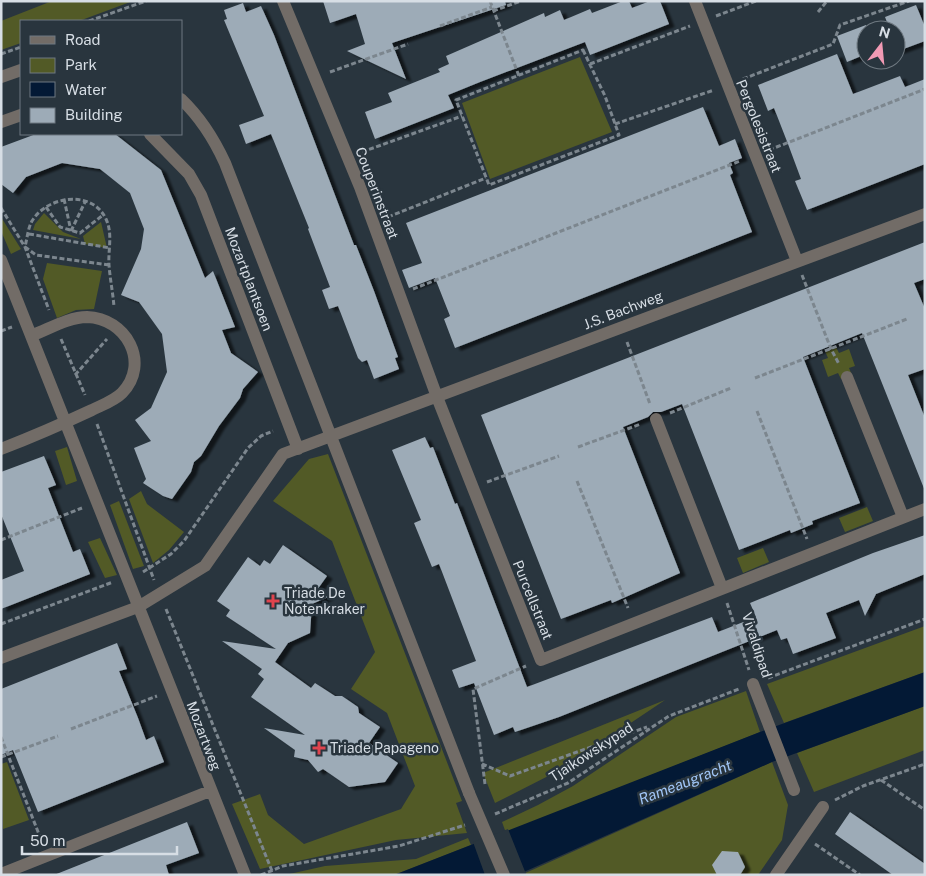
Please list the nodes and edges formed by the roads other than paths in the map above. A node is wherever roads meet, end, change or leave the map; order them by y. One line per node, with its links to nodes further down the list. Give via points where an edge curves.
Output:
1 (283, 1): 14 (street, Couperinstraat, via 348,157)
2 (695, 1): 11 (street, Pergolesistraat)
3 (20, 70): 4 (street)
4 (1, 78)
5 (182, 100): 17 (street, via 213,137 225,163)
6 (20, 115): 7 (street)
7 (1, 122)
8 (151, 135): 19 (street, Mozartplantsoen, via 189,174 201,195)
9 (925, 214): 11 (street, J.S. Bachweg)
10 (1, 260): 12 (street)
11 (796, 261): 14 (street, J.S. Bachweg)
12 (33, 335): 16 (street); 16 (street, via 86,317 113,325 123,332 131,345 133,375 121,394)
13 (846, 377): 21 (street)
14 (437, 397): 17 (street, J.S. Bachweg); 22 (street, Purcellstraat, via 541,660)
15 (656, 419): 22 (street)
16 (64, 424): 18 (street); 23 (street)
17 (332, 437): 19 (street, J.S. Bachweg); 31 (street, bridge)
18 (1, 449)
19 (298, 449): 23 (street, J.S. Bachweg, via 283,454 205,566)
20 (925, 509): 21 (street, Purcellstraat)
21 (903, 517): 22 (street, Purcellstraat)
22 (722, 588)
23 (138, 607): 24 (street, J.S. Bachweg); 27 (street, Mozartweg)
24 (1, 658)
25 (753, 684): 26 (street, Vivaldipad)
26 (794, 790)
27 (210, 792): 29 (street); 30 (street, Mozartweg)
28 (822, 807): 32 (street)
29 (1, 874)
30 (245, 875)
31 (504, 875)
32 (776, 875)

